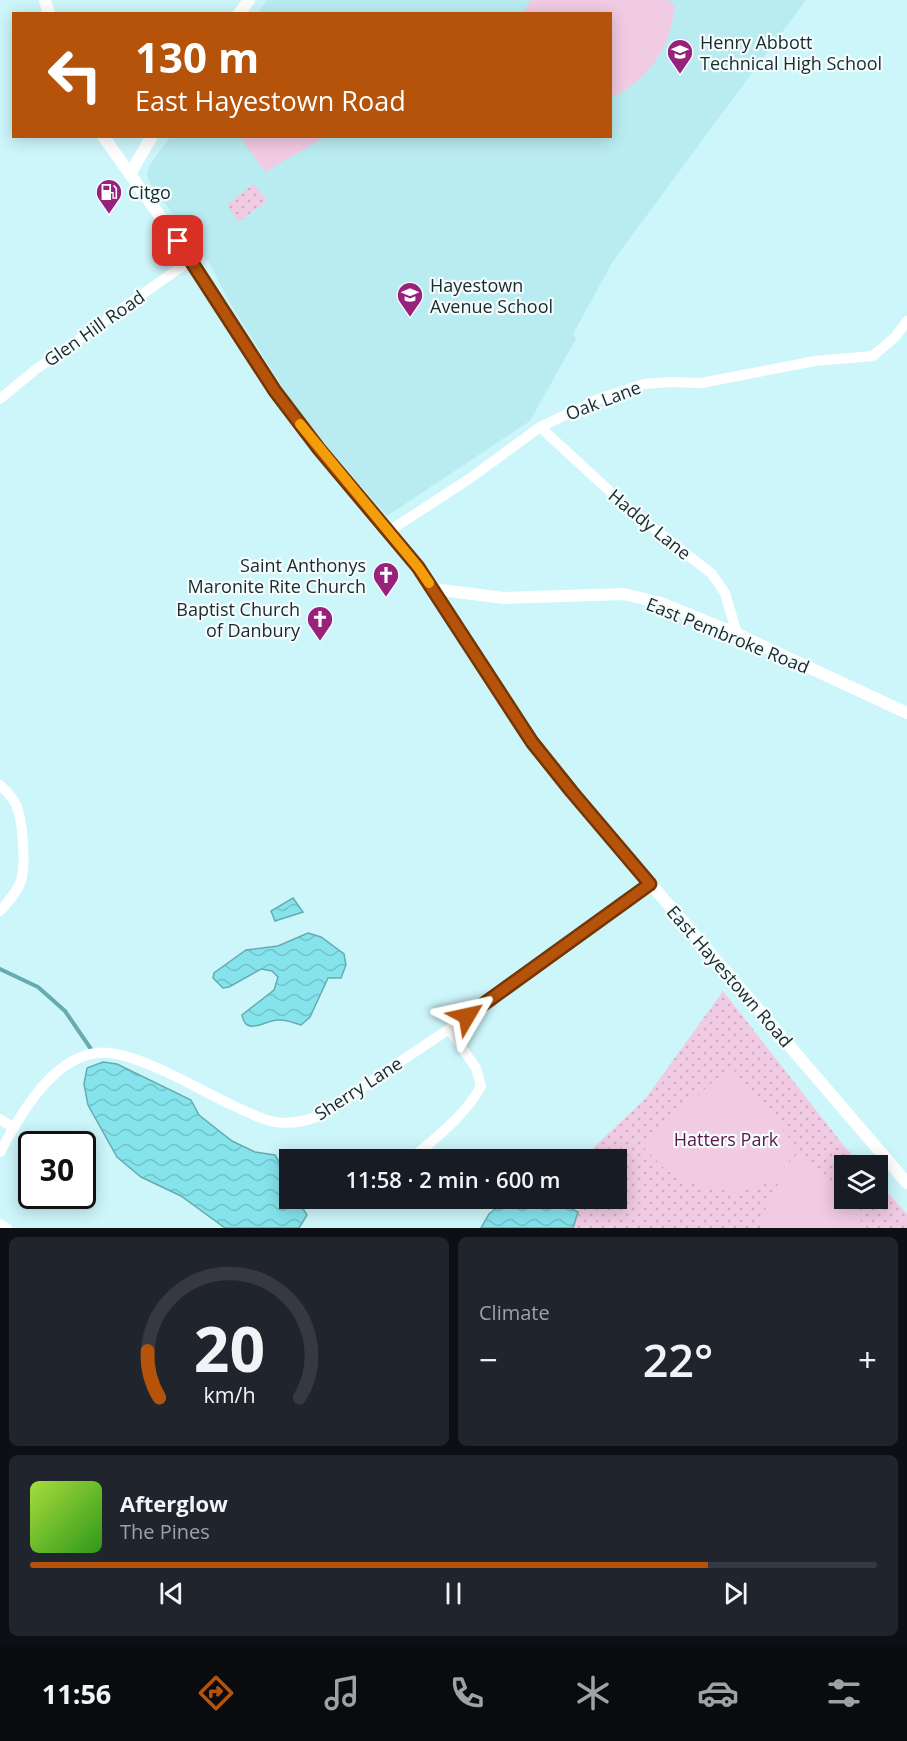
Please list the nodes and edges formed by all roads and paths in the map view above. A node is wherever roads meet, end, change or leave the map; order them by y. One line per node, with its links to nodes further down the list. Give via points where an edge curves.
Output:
1 (104, 138): 3 (street, East Hayestown Road)
2 (151, 138): 3 (street)
3 (130, 174): 4 (street, East Hayestown Road)
4 (191, 260): 6 (street, Glen Hill Road); 8 (street, East Hayestown Road, via 275,391)
5 (907, 321): 7 (street, Oak Lane, via 873,356 815,361 700,383 644,384 598,399)
6 (0, 399)
7 (540, 428): 8 (street, Oak Lane); 10 (street, Haddy Lane, via 629,509 712,574 725,593)
8 (389, 531): 9 (street, East Hayestown Road)
9 (433, 589): 10 (street, East Pembroke Road, via 504,598 624,594 660,603); 13 (street, East Hayestown Road, via 532,742)
10 (737, 634): 11 (street, East Pembroke Road)
11 (907, 713)
12 (0, 785): 14 (street, via 16,803 23,868 16,892)
13 (650, 884): 15 (street, Sherry Lane); 20 (street, East Hayestown Road)
14 (0, 911)
15 (449, 1029): 17 (street, Sherry Lane, via 319,1116 299,1123 283,1124 256,1116 147,1065 108,1053 75,1059 50,1078); 18 (street, via 476,1068 481,1086 458,1117)
16 (0, 1119): 17 (street)
17 (14, 1128): 19 (street, Sherry Lane)
18 (422, 1149)
19 (0, 1152)
20 (907, 1183)
21 (0, 1224): 22 (street)
22 (7, 1228)

